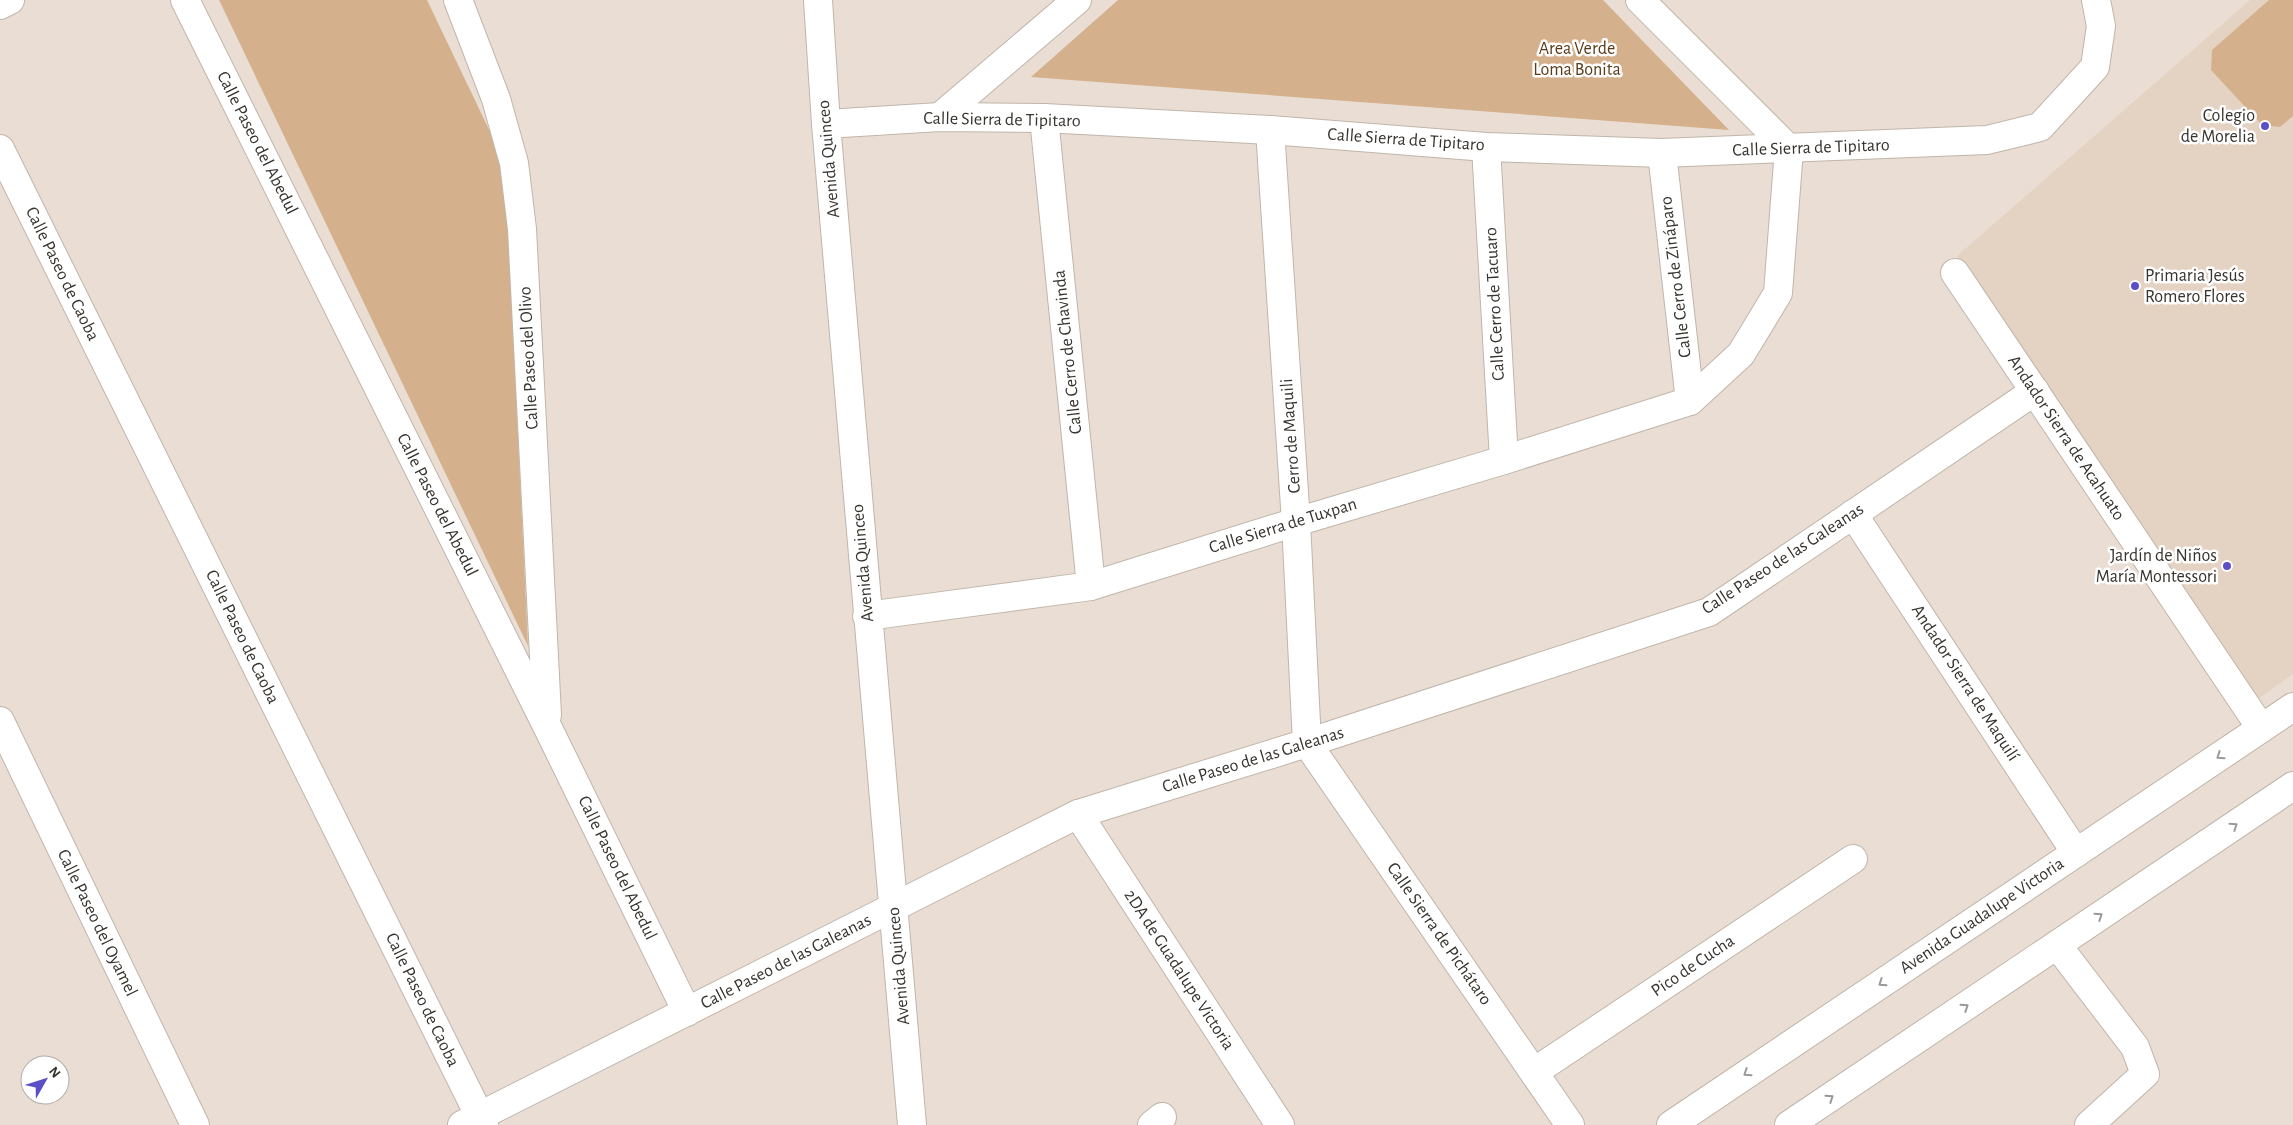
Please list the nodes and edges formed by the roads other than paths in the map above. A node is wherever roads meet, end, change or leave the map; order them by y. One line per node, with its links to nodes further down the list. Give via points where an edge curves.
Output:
1 (10, 0): 8 (street)
2 (185, 0): 27 (street, Calle Paseo del Abedul)
3 (458, 0): 27 (street, Calle Paseo del Olivo, via 496,99 514,163 522,229)
4 (818, 0): 11 (street, Avenida Quinceo)
5 (1077, 0): 9 (street)
6 (1640, 0): 15 (street)
7 (2096, 0): 15 (street, Calle Sierra de Tipitaro, via 2101,26 2095,67 2040,127 1987,140)
8 (0, 5)
9 (940, 117): 10 (street, Calle Sierra de Tipitaro); 11 (street, Calle Sierra de Tipitaro)
10 (1044, 118): 12 (street, Calle Sierra de Tipitaro); 23 (street, Calle Cerro de Chavinda)
11 (826, 124): 24 (street, Avenida Quinceo)
12 (1270, 130): 13 (street, Calle Sierra de Tipitaro); 22 (street, Cerro de Maquili)
13 (1486, 147): 16 (street, Calle Sierra de Tipitaro); 20 (street, Calle Cerro de Tacuaro)
14 (0, 149): 38 (street, Calle Paseo de Caoba)
15 (1789, 149): 16 (street, Calle Sierra de Tipitaro); 19 (street, via 1778,293 1742,354)
16 (1662, 153): 19 (street, Calle Cerro de Zináparo)
17 (1955, 273): 18 (street, Andador Sierra de Acahuato)
18 (2035, 391): 21 (street, Calle Paseo de las Galeanas); 28 (street, Andador Sierra de Acahuato)
19 (1690, 401): 20 (street, Calle Sierra de Tuxpan)
20 (1504, 460): 22 (street, Calle Sierra de Tuxpan)
21 (1854, 514): 29 (street, Calle Paseo de las Galeanas, via 1709,612); 32 (street, Andador Sierra de Maquilí)
22 (1296, 522): 23 (street, Calle Sierra de Tuxpan); 29 (street, Cerro de Maquili)
23 (1091, 586): 24 (street, Calle Sierra de Tuxpan)
24 (867, 616): 34 (street, Avenida Quinceo)
25 (2293, 707): 28 (street, Avenida Guadalupe Victoria)
26 (0, 721): 39 (street, Calle Paseo del Oyamel)
27 (547, 726): 36 (street, Calle Paseo del Abedul)
28 (2261, 728): 32 (street, Avenida Guadalupe Victoria, one-way to 32)
29 (1307, 743): 31 (street, Calle Paseo de las Galeanas); 37 (street, Calle Sierra de Pichátaro)
30 (2293, 786): 35 (street, one-way to 30)
31 (1078, 814): 34 (street, Calle Paseo de las Galeanas); 41 (street, 2DA de Guadalupe Victoria)
32 (2076, 853): 43 (street, Avenida Guadalupe Victoria, one-way to 43)
33 (1853, 860): 37 (street, Pico de Cucha)
34 (894, 908): 36 (street, Calle Paseo de las Galeanas); 40 (street, Avenida Quinceo)
35 (2057, 945): 44 (street, one-way to 35); 45 (street, via 2135,1047 2145,1074)
36 (687, 1012): 38 (street, Calle Paseo de las Galeanas)
37 (1534, 1072): 42 (street, Calle Sierra de Pichátaro)
38 (475, 1122)
39 (195, 1125)
40 (912, 1125)
41 (1280, 1125)
42 (1570, 1125)
43 (1671, 1125)
44 (1789, 1125)
45 (2089, 1125)

